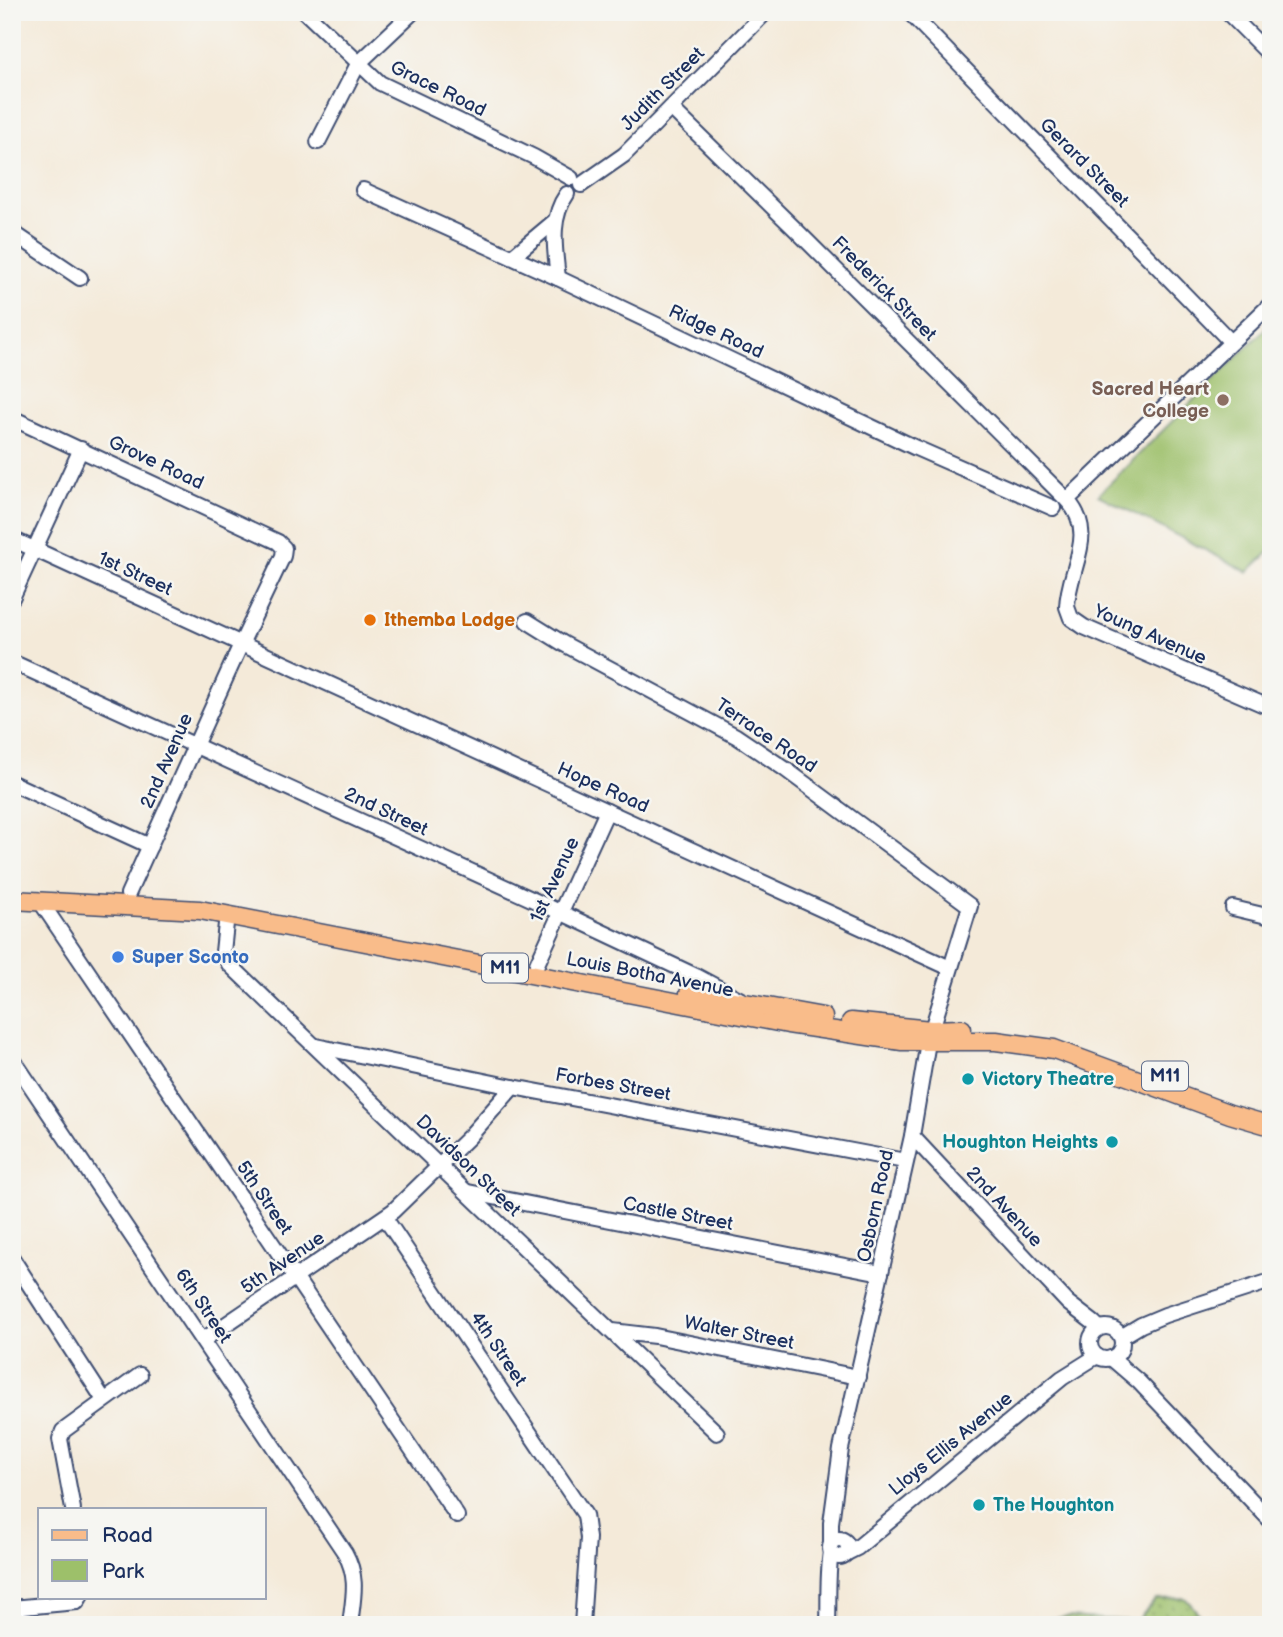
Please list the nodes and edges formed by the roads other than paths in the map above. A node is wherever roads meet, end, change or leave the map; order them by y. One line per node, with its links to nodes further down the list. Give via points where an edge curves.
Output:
1 (306, 12): 9 (street, Grace Road)
2 (413, 12): 9 (street)
3 (766, 12): 10 (street, Judith Street)
4 (909, 12): 20 (street, Gerard Street)
5 (1227, 12): 8 (street)
6 (1238, 12): 7 (street)
7 (1271, 45)
8 (1271, 56)
9 (358, 64): 11 (street); 12 (street, Grace Road, via 388,88 534,156)
10 (671, 108): 12 (street, Judith Street, via 620,159); 23 (street, Frederick Street)
11 (318, 142)
12 (576, 182): 14 (street, Judith Street, via 579,193 567,194)
13 (363, 190): 16 (street, Ridge Road)
14 (555, 221): 16 (street); 18 (street)
15 (12, 232): 17 (street)
16 (512, 257): 18 (street, Ridge Road)
17 (80, 278)
18 (558, 278): 24 (street, Ridge Road)
19 (1271, 304): 20 (street)
20 (1231, 342): 23 (street)
21 (12, 418): 22 (street, Grove Road)
22 (81, 449): 27 (street, Grove Road); 28 (street)
23 (1067, 500): 25 (street, Frederick Street)
24 (1054, 508)
25 (1080, 520): 33 (street, Young Avenue, via 1081,545 1067,600 1071,618 1109,639)
26 (12, 539): 28 (street, 1st Street)
27 (282, 545): 31 (street, 2nd Avenue, via 285,552)
28 (34, 549): 29 (street); 31 (street, 1st Street)
29 (12, 598)
30 (527, 621): 42 (street, Terrace Road, via 736,736)
31 (241, 644): 34 (street, 2nd Avenue); 36 (street, Hope Road)
32 (12, 662): 34 (street, 2nd Street)
33 (1271, 708)
34 (194, 745): 37 (street, 2nd Avenue); 44 (street, 2nd Street)
35 (12, 783): 37 (street)
36 (607, 811): 44 (street, 1st Avenue); 48 (street, Hope Road)
37 (150, 846): 39 (street, 2nd Avenue)
38 (12, 890): 39 (main road, Louis Botha Avenue / M11)
39 (128, 894): 47 (main road, Louis Botha Avenue / M11, via 201,900)
40 (12, 900): 41 (main road, Louis Botha Avenue / M11)
41 (40, 901): 45 (main road, Louis Botha Avenue / M11); 63 (street, 5th Street)
42 (970, 906): 48 (street, Osborn Road)
43 (1233, 908): 46 (street)
44 (562, 913): 47 (street, 1st Avenue); 49 (street, 2nd Street)
45 (228, 914): 50 (main road, Louis Botha Avenue / M11, via 788,1024 874,1038); 51 (street, Davidson Street, via 226,960)
46 (1271, 917)
47 (537, 964): 49 (main road, Louis Botha Avenue / M11)
48 (950, 968): 50 (street, Osborn Road)
49 (742, 1001): 50 (main road, Louis Botha Avenue / M11)
50 (930, 1036): 54 (main road, Louis Botha Avenue / M11, via 997,1030 1049,1037); 55 (main road, Louis Botha Avenue / M11, via 1054,1049); 56 (street, Osborn Road)
51 (315, 1045): 53 (street, Forbes Street); 58 (street, Davidson Street)
52 (12, 1058): 66 (street, 6th Street)
53 (513, 1087): 57 (street, Forbes Street); 58 (street, 5th Avenue)
54 (1271, 1115)
55 (1271, 1126)
56 (912, 1136): 57 (street, Osborn Road); 67 (street, 2nd Avenue, via 1068,1303 1094,1322)
57 (905, 1161): 62 (street, Osborn Road)
58 (441, 1166): 59 (street, Davidson Street); 60 (street, 5th Avenue)
59 (468, 1192): 62 (street, Castle Street); 65 (street, Davidson Street)
60 (385, 1218): 63 (street, 5th Avenue); 79 (street, 4th Street, via 578,1503 588,1526)
61 (12, 1258): 70 (street)
62 (881, 1273): 69 (street, Osborn Road)
63 (295, 1278): 66 (street, 5th Avenue); 73 (street, 5th Street)
64 (1271, 1281): 67 (street, via 1141,1325)
65 (612, 1331): 69 (street, Walter Street); 71 (street, Davidson Street)
66 (203, 1340): 78 (street, 6th Street, via 352,1565)
67 (1105, 1344): 74 (street, 2nd Avenue); 75 (street, Lloys Ellis Avenue, via 1069,1368 865,1539)
68 (141, 1376): 70 (street)
69 (858, 1377): 75 (street, Osborn Road, via 841,1449 833,1518)
70 (104, 1400): 72 (street, via 70,1424 60,1439)
71 (717, 1433)
72 (73, 1508)
73 (457, 1516)
74 (1271, 1521)
75 (839, 1547): 80 (street, Osborn Road, via 827,1580)
76 (79, 1598): 77 (street, via 77,1602)
77 (12, 1608)
78 (350, 1625)
79 (582, 1625)
80 (828, 1625)

